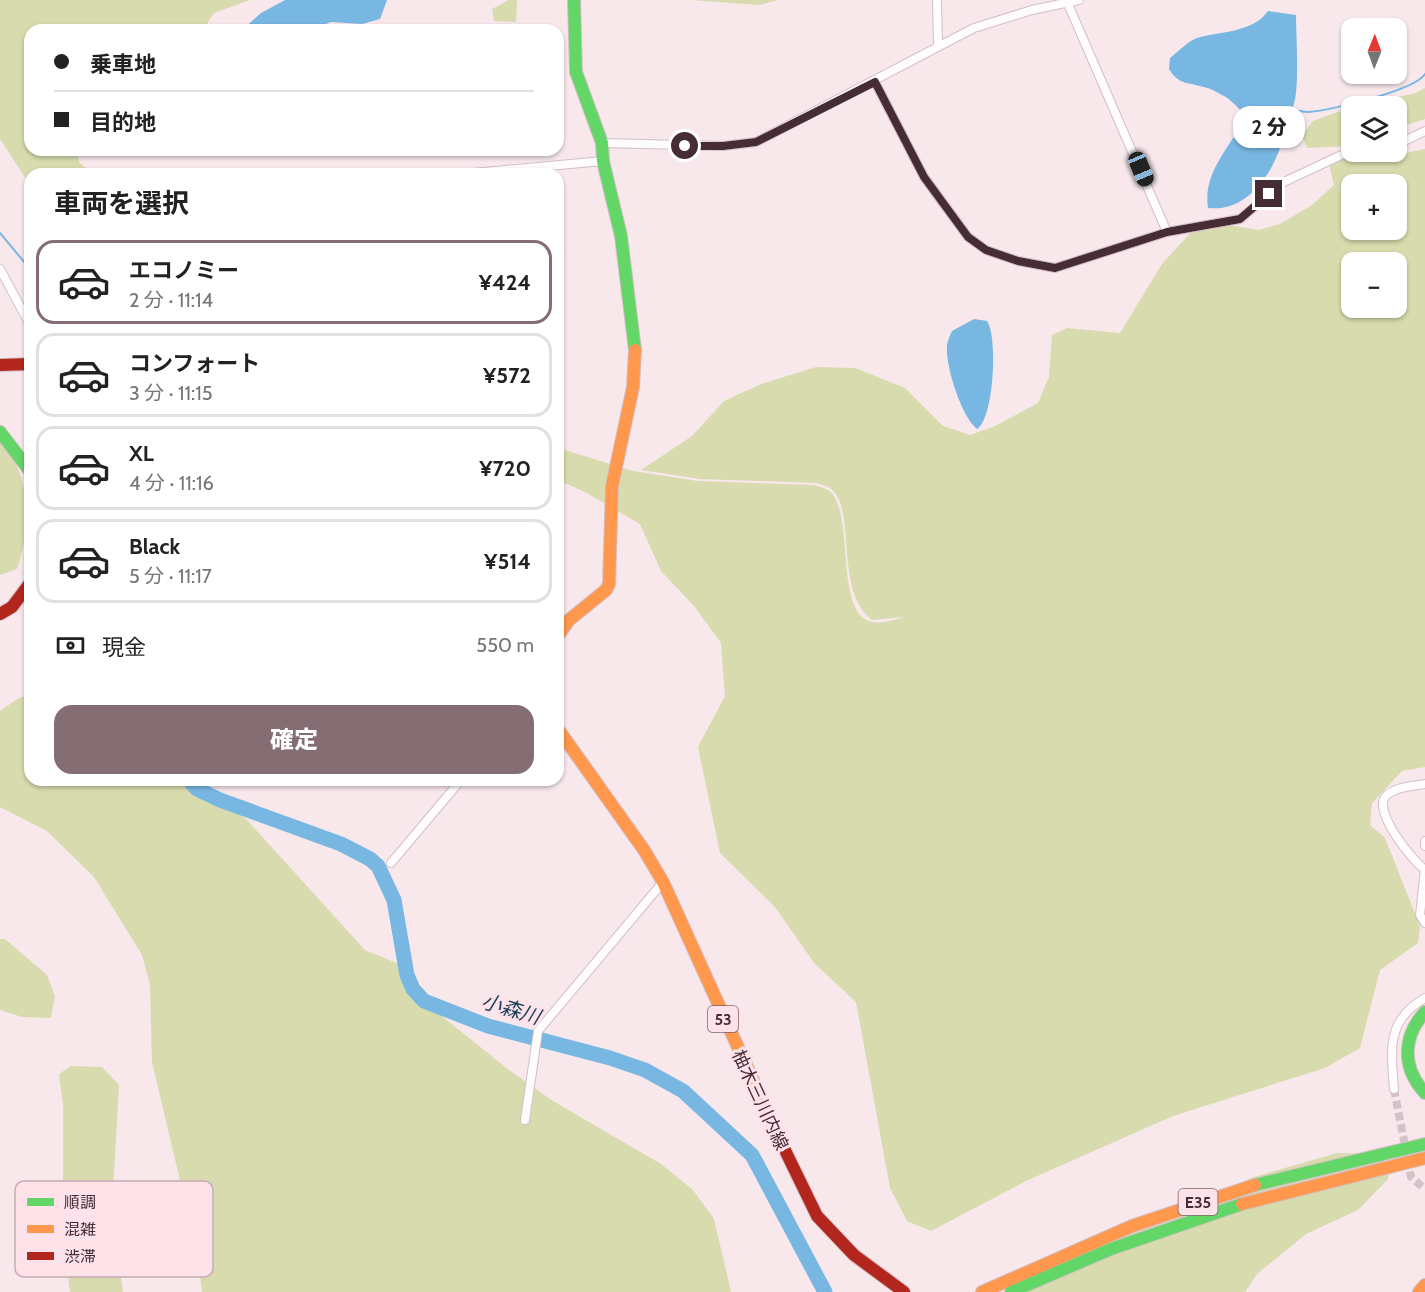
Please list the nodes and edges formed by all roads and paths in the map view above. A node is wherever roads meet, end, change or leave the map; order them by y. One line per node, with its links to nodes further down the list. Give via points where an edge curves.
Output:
1 (574, 0): 9 (main road, via 576,72)
2 (937, 0): 5 (street)
3 (1079, 0): 4 (street)
4 (1068, 4): 5 (street, via 1032,10 974,28); 13 (street)
5 (938, 46): 6 (street)
6 (875, 82): 9 (street, via 744,145); 13 (street, via 924,177 968,237 986,250 1055,268)
7 (1425, 131): 8 (street)
8 (1407, 140)
9 (602, 143): 11 (main road)
10 (1341, 155): 13 (street, via 1284,182 1240,219)
11 (603, 161): 12 (street); 22 (main road, via 621,236 633,318 633,387 612,486 609,584)
12 (527, 168)
13 (1167, 232)
14 (0, 268): 15 (street)
15 (24, 314)
16 (24, 364): 17 (main road)
17 (0, 365)
18 (0, 432): 19 (main road)
19 (24, 463)
20 (24, 591): 21 (main road, via 12,607)
21 (0, 614)
22 (564, 627)
23 (564, 737): 30 (main road, 柚木三川内線 / 53)
24 (1425, 784): 29 (street, via 1395,790 1385,797 1383,805 1397,838)
25 (456, 786): 28 (street)
26 (1425, 841): 27 (street)
27 (1425, 846)
28 (391, 863)
29 (1425, 869): 31 (street, via 1420,915)
30 (663, 882): 38 (street, via 538,1031); 42 (main road, 柚木三川内線 / 53, via 753,1086 817,1216 854,1255)
31 (1425, 923)
32 (1425, 998): 36 (street, via 1397,1022 1393,1035)
33 (1425, 1012): 37 (main road, via 1409,1034 1407,1052 1410,1071)
34 (1425, 1023): 35 (main road, via 1417,1037 1415,1058)
35 (1425, 1080)
36 (1394, 1089)
37 (1425, 1093)
38 (525, 1120)
39 (1425, 1144): 43 (main road, E35, via 1267,1181 1182,1207 1096,1240)
40 (1425, 1158): 44 (main road, E35, via 1271,1195 1186,1221)
41 (1425, 1285): 45 (main road)
42 (904, 1292)
43 (982, 1292)
44 (1011, 1292)
45 (1419, 1292)

